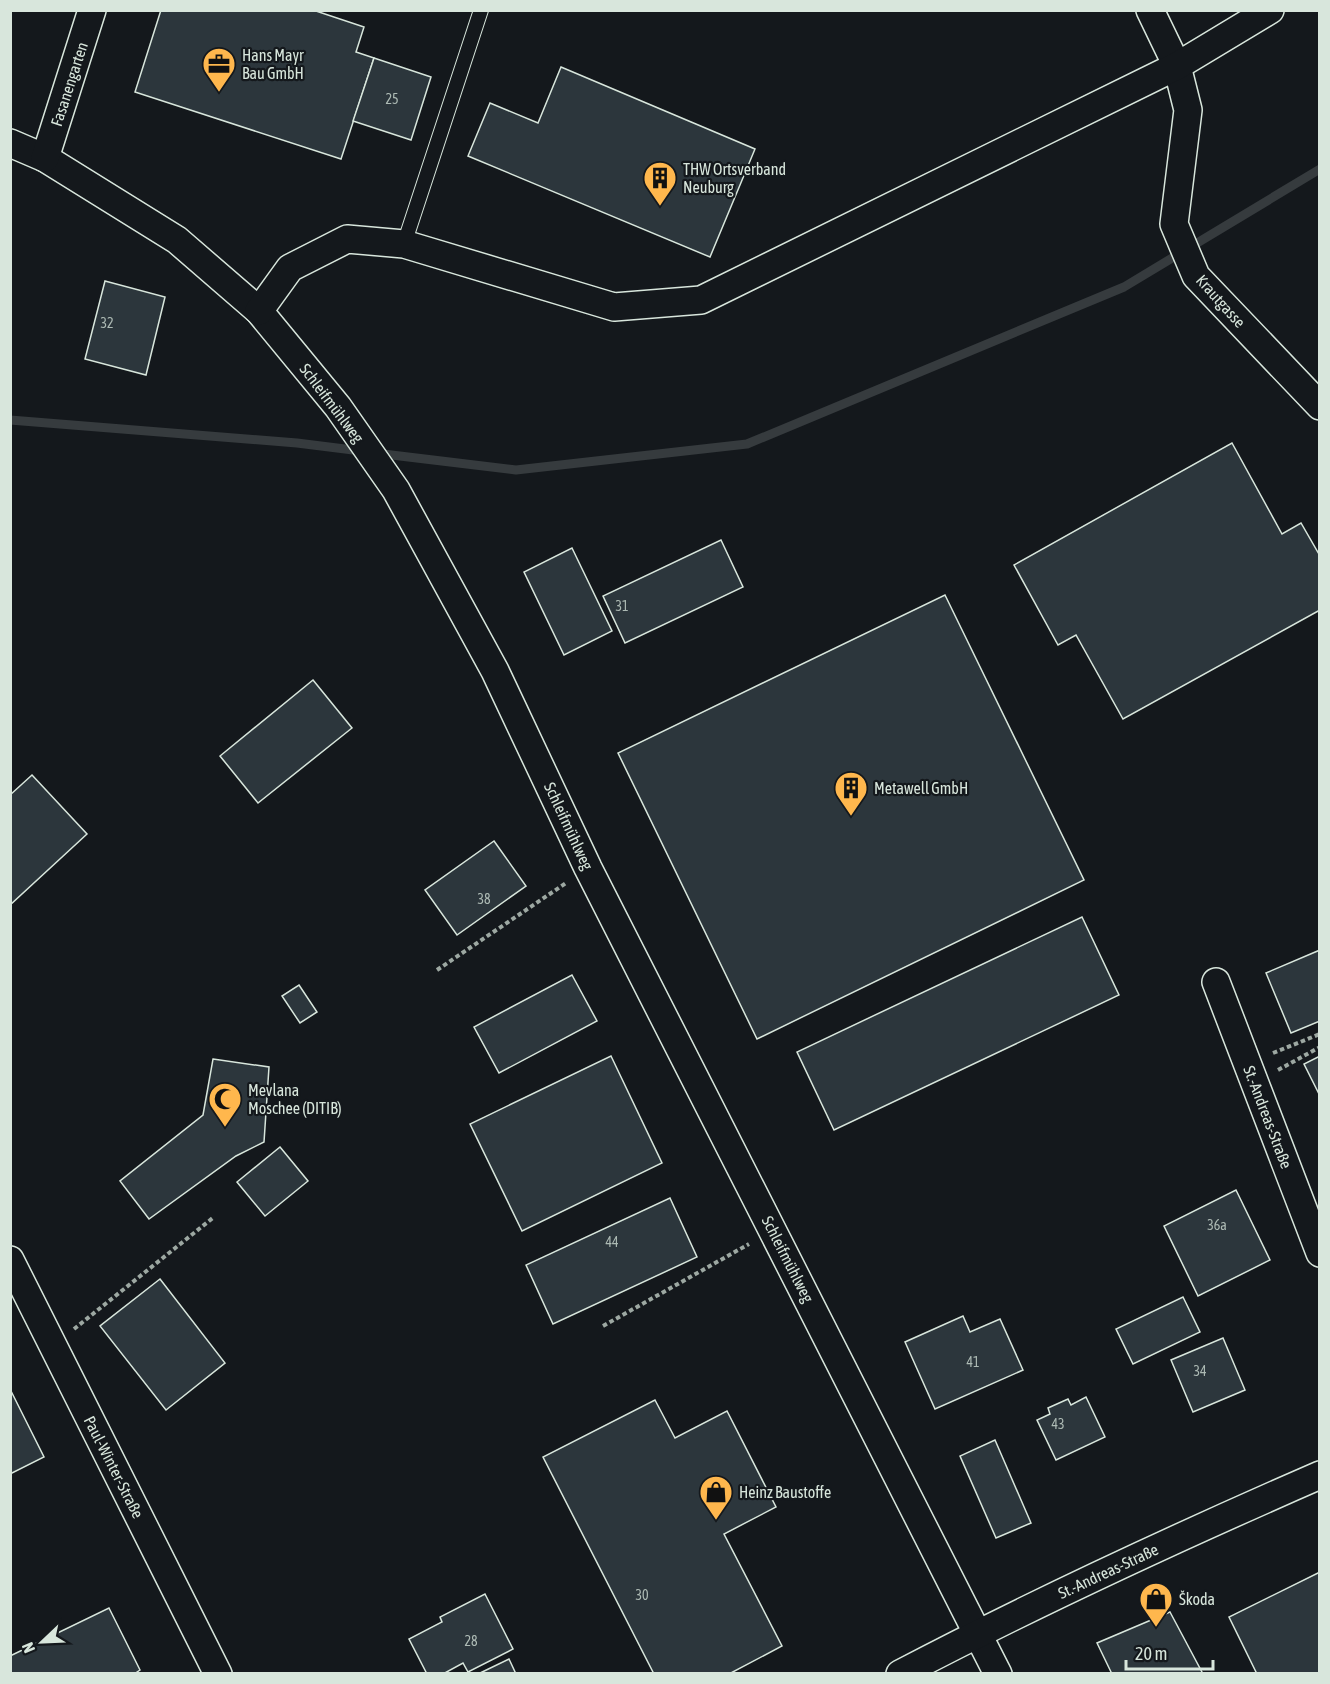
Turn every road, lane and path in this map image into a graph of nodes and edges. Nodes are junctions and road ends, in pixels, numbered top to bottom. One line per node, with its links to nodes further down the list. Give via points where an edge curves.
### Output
1 (92, 10): 7 (street, Fasanengarten)
2 (481, 10): 8 (lane)
3 (1150, 10): 5 (street)
4 (1270, 10): 5 (street)
5 (1177, 66): 8 (street, via 701,300 614,307); 10 (street, Krautgasse, via 1188,110 1174,224 1196,276)
6 (10, 143): 7 (street, Schleifmühlweg)
7 (45, 158): 9 (street, Schleifmühlweg, via 177,240)
8 (404, 244): 9 (street, via 347,238 290,268)
9 (260, 311): 11 (street, Schleifmühlweg, via 338,407 396,490 495,671)
10 (1320, 406)
11 (588, 868): 12 (path); 18 (street, Schleifmühlweg)
12 (437, 970)
13 (1216, 982): 16 (street, St.-Andreas-Straße)
14 (1320, 1034): 16 (path)
15 (1320, 1047): 16 (path)
16 (1251, 1074): 19 (street, St.-Andreas-Straße)
17 (214, 1217): 22 (path)
18 (774, 1231): 21 (path); 24 (street, Schleifmühlweg)
19 (1320, 1252)
20 (10, 1260): 22 (street, Paul-Winter-Straße)
21 (603, 1326)
22 (53, 1345): 25 (street, Paul-Winter-Straße)
23 (1320, 1475): 24 (street, St.-Andreas-Straße)
24 (978, 1632): 26 (street, St.-Andreas-Straße); 27 (street, Schleifmühlweg)
25 (218, 1674)
26 (900, 1674)
27 (998, 1674)

